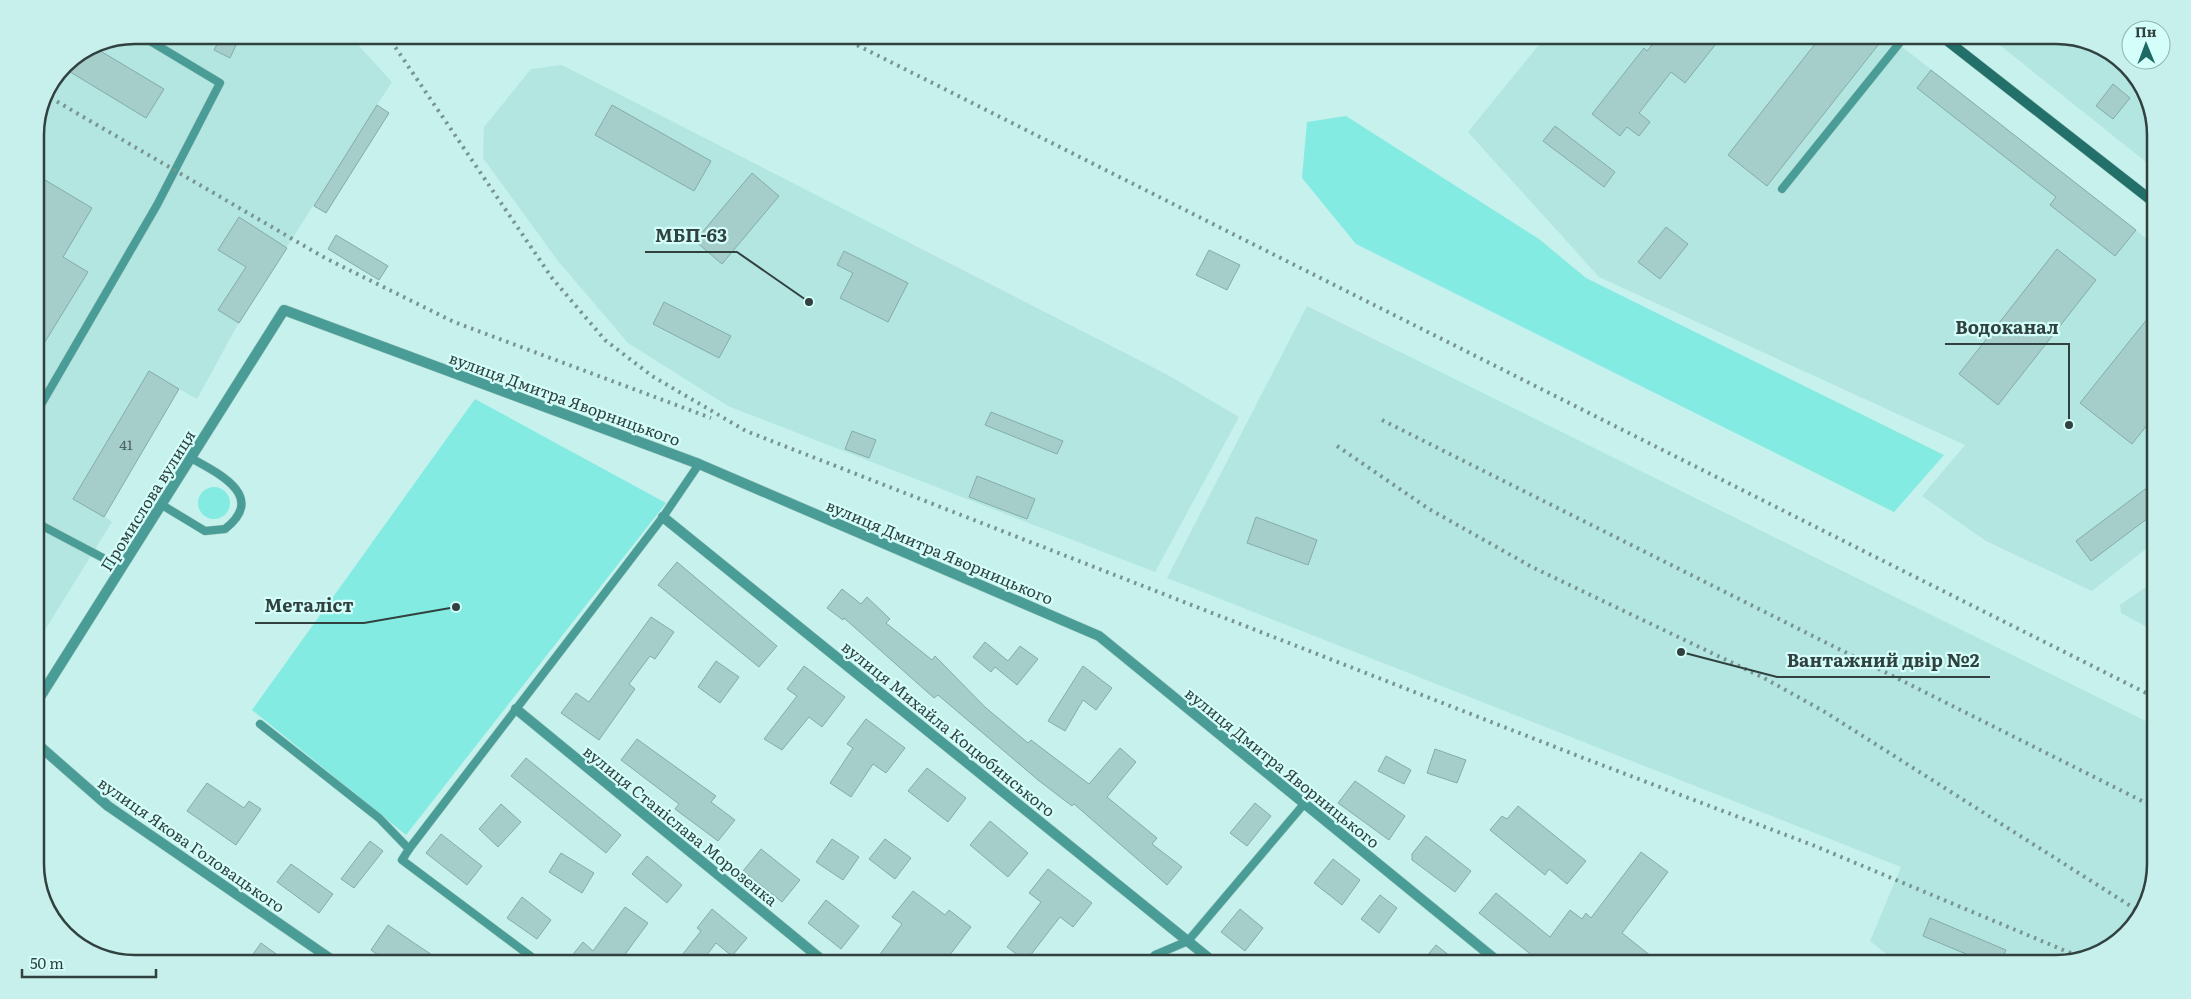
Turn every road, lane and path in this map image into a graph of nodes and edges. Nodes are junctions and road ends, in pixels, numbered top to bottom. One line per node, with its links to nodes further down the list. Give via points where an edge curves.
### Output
1 (155, 44): 7 (lane, via 220,83 157,205)
2 (1899, 44): 4 (lane)
3 (1952, 44): 5 (main road)
4 (1782, 188)
5 (2147, 197)
6 (284, 310): 8 (street, Промислова вулиця); 9 (street, вулиця Дмитра Яворницького)
7 (44, 400)
8 (192, 458): 10 (street, Промислова вулиця); 10 (lane, via 235,486 240,504 238,514 225,529 205,531)
9 (699, 464): 11 (lane); 18 (street, вулиця Дмитра Яворницького, via 1100,636)
10 (162, 505): 13 (street, Промислова вулиця)
11 (662, 517): 15 (lane); 20 (street, вулиця Михайла Коцюбинського)
12 (44, 527): 13 (lane)
13 (122, 568): 14 (street, Промислова вулиця)
14 (44, 691)
15 (516, 709): 19 (lane); 23 (street, вулиця Станіслава Морозенка)
16 (260, 724): 19 (lane, via 379,818)
17 (44, 750): 21 (street, вулиця Якова Головацького, via 108,806)
18 (1304, 804): 20 (lane); 26 (street, вулиця Дмитра Яворницького)
19 (409, 849): 22 (lane, via 402,860)
20 (1188, 941): 24 (lane); 25 (street, вулиця Михайла Коцюбинського)
21 (325, 955)
22 (529, 955)
23 (816, 955)
24 (1155, 955)
25 (1205, 955)
26 (1491, 955)

